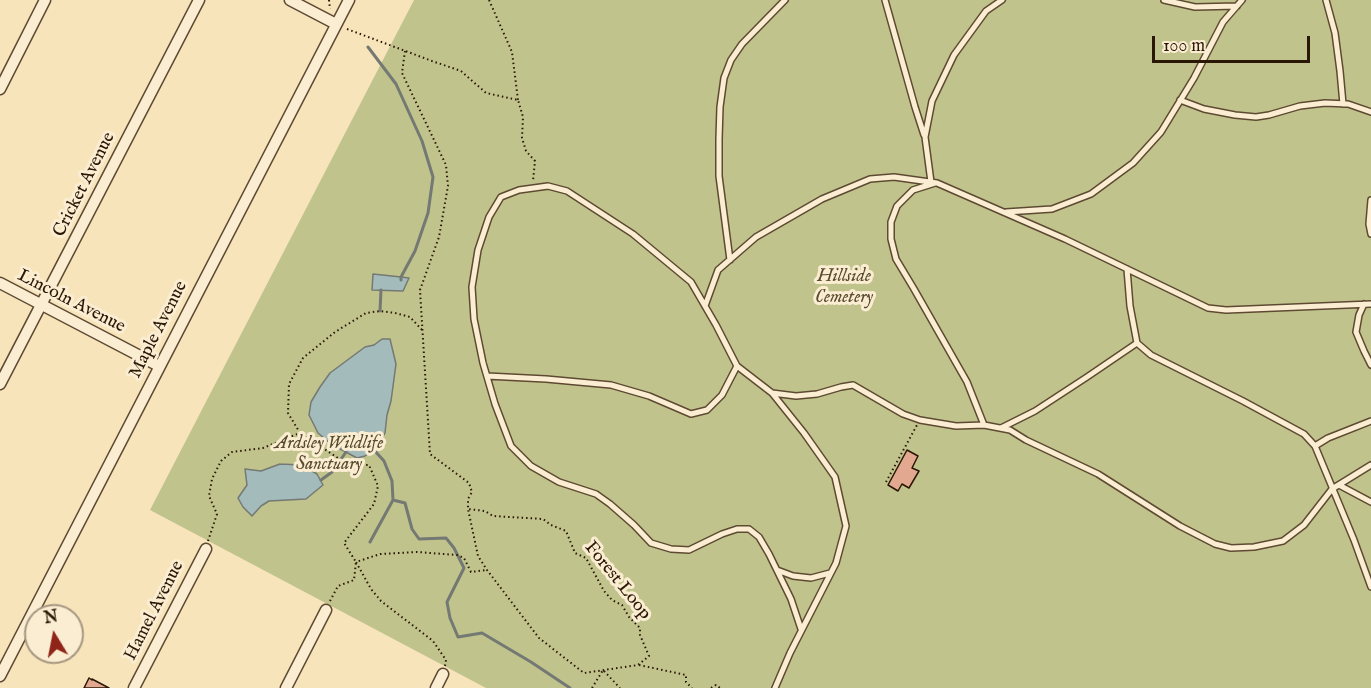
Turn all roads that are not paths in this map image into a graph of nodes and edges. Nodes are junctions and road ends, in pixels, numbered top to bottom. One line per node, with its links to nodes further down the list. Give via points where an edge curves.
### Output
1 (45, 0): 13 (street)
2 (199, 0): 25 (street, Cricket Avenue)
3 (290, 0): 12 (street)
4 (349, 0): 12 (street, Maple Avenue)
5 (785, 0): 22 (lane, via 742,44 724,78 719,176)
6 (885, 0): 17 (lane)
7 (1002, 0): 17 (lane, via 986,11 954,55 932,100)
8 (1164, 0): 11 (lane, via 1195,7)
9 (1242, 0): 11 (lane)
10 (1326, 0): 15 (lane, via 1335,33)
11 (1237, 6): 14 (lane, via 1223,22)
12 (336, 24): 31 (street, Maple Avenue)
13 (0, 89)
14 (1180, 100): 15 (lane, via 1204,109 1256,117 1300,106); 20 (lane, via 1161,132 1133,163 1091,194 1052,209)
15 (1343, 104): 16 (lane)
16 (1371, 112)
17 (925, 136): 18 (lane)
18 (934, 182): 20 (lane); 22 (lane, via 894,177 870,179 822,199 756,237); 37 (lane, via 913,190 897,206 891,222 891,239 896,260 967,382)
19 (1371, 200): 21 (lane)
20 (1004, 212): 23 (lane)
21 (1371, 234)
22 (730, 260): 28 (lane, via 718,270)
23 (1127, 269): 26 (lane, via 1208,308); 29 (lane)
24 (0, 284): 25 (street, Lincoln Avenue)
25 (42, 304): 31 (street, Lincoln Avenue); 34 (street, Cricket Avenue)
26 (1364, 304): 27 (lane); 30 (lane, via 1356,332)
27 (1371, 304)
28 (705, 306): 32 (lane); 33 (lane, via 691,282 633,234 567,191 548,186 519,189 501,197 489,217 478,250 472,288 474,319)
29 (1137, 343): 38 (lane, via 1035,411); 39 (lane, via 1304,434)
30 (1371, 365)
31 (159, 366): 51 (street, Maple Avenue)
32 (737, 366): 33 (lane, via 722,395 707,410 691,414 611,385); 35 (lane)
33 (487, 376): 45 (lane, via 511,446 531,466 559,482 596,494 651,543 671,549 689,550 722,534 749,529 759,537)
34 (0, 384)
35 (772, 393): 37 (lane, via 817,394 853,385 920,420 957,426); 46 (lane, via 835,477 846,526)
36 (1371, 421): 39 (lane)
37 (984, 425): 38 (lane)
38 (1001, 428): 42 (lane, via 1098,474 1180,526 1231,548 1254,548 1282,541 1304,525)
39 (1315, 446): 42 (lane)
40 (1371, 465): 41 (lane)
41 (1339, 485): 42 (lane); 43 (lane)
42 (1332, 489): 47 (lane)
43 (1371, 502)
44 (206, 549): 52 (street, Hamel Avenue)
45 (777, 570): 46 (lane, via 811,578); 49 (lane)
46 (830, 573): 49 (lane)
47 (1371, 587)
48 (326, 610): 53 (street)
49 (801, 629): 55 (lane)
50 (443, 675): 54 (street)
51 (0, 676)
52 (134, 688)
53 (286, 688)
54 (436, 688)
55 (775, 688)

